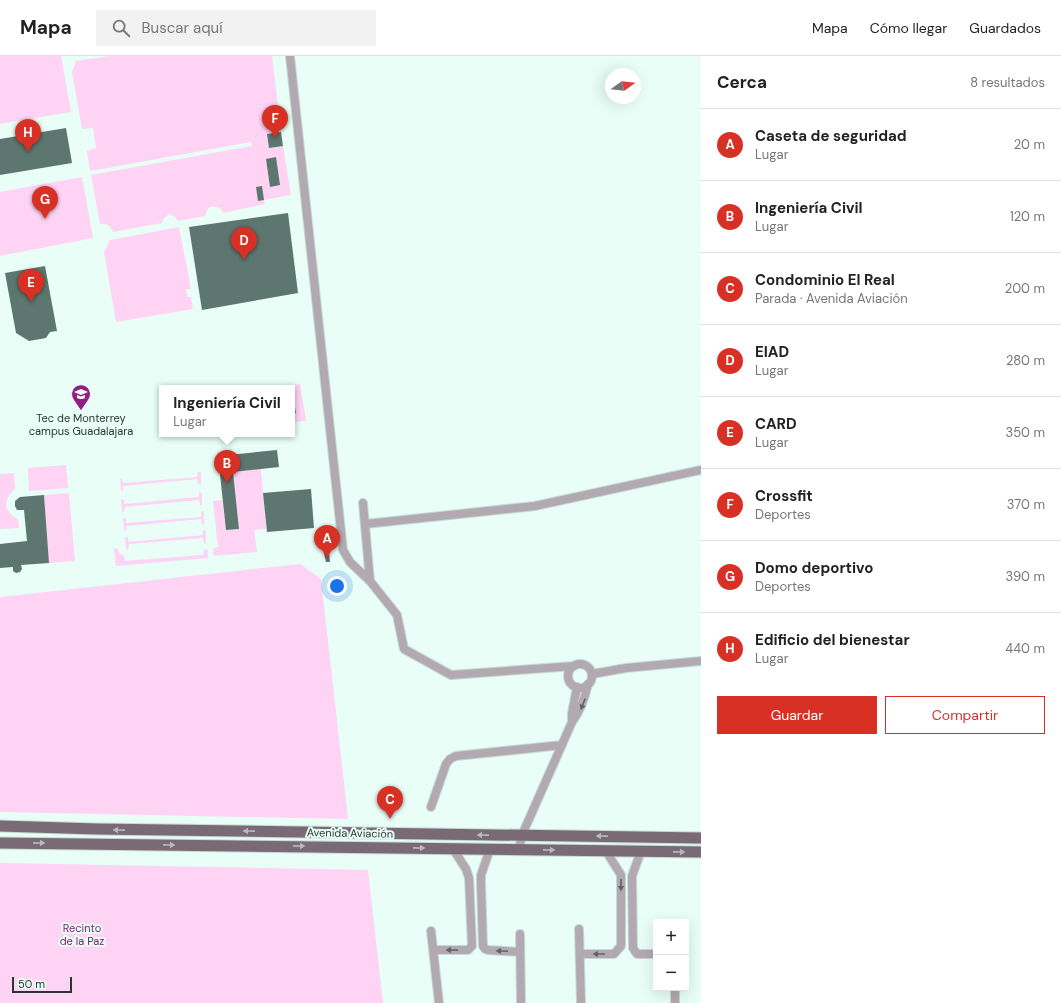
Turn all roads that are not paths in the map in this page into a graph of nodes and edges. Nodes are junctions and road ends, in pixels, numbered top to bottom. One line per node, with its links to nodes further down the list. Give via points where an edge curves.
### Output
1 (290, 56): 5 (street, via 343,550 350,562)
2 (701, 470): 4 (street, via 535,506)
3 (363, 503): 4 (street)
4 (365, 524): 5 (street)
5 (370, 580): 8 (street, via 397,616 404,649 451,675)
6 (701, 661): 9 (street)
7 (574, 666): 8 (street); 9 (street, via 584,665); 10 (street, via 569,672)
8 (556, 668): 10 (street)
9 (592, 674): 11 (street)
10 (569, 678): 12 (street)
11 (588, 684): 12 (street); 13 (street, one-way to 13, via 579,714)
12 (577, 687): 13 (street)
13 (572, 722): 14 (street)
14 (562, 745): 15 (street, via 456,756 446,764); 18 (street)
15 (431, 807)
16 (0, 826): 17 (main road, Avenida Aviación)
17 (97, 829): 18 (main road, Avenida Aviación, one-way to 17); 21 (main road)
18 (522, 835): 19 (main road, Avenida Aviación, one-way to 18); 24 (street)
19 (701, 838)
20 (0, 843): 21 (main road, Avenida Aviación, one-way to 21)
21 (97, 844): 22 (main road, Avenida Aviación, one-way to 22)
22 (453, 849): 23 (main road, Avenida Aviación); 28 (street, via 468,874)
23 (490, 849): 24 (main road, Avenida Aviación); 29 (street, via 481,875)
24 (518, 849): 25 (main road, Avenida Aviación, one-way to 25)
25 (606, 851): 26 (main road, Avenida Aviación); 35 (street, one-way to 35, via 621,875 621,946 614,954)
26 (641, 851): 27 (main road, Avenida Aviación, one-way to 27); 36 (street, via 632,876 632,948 637,954)
27 (701, 852)
28 (470, 895): 29 (street); 33 (street, one-way to 33, via 471,949)
29 (481, 895): 34 (street, one-way to 29, via 485,949)
30 (579, 929): 35 (street)
31 (431, 931): 33 (street)
32 (520, 934): 34 (street)
33 (433, 950): 38 (street)
34 (520, 952): 39 (street)
35 (580, 954): 40 (street)
36 (653, 954)
37 (675, 991): 41 (street)
38 (439, 1003)
39 (521, 1003)
40 (581, 1003)
41 (675, 1003)

